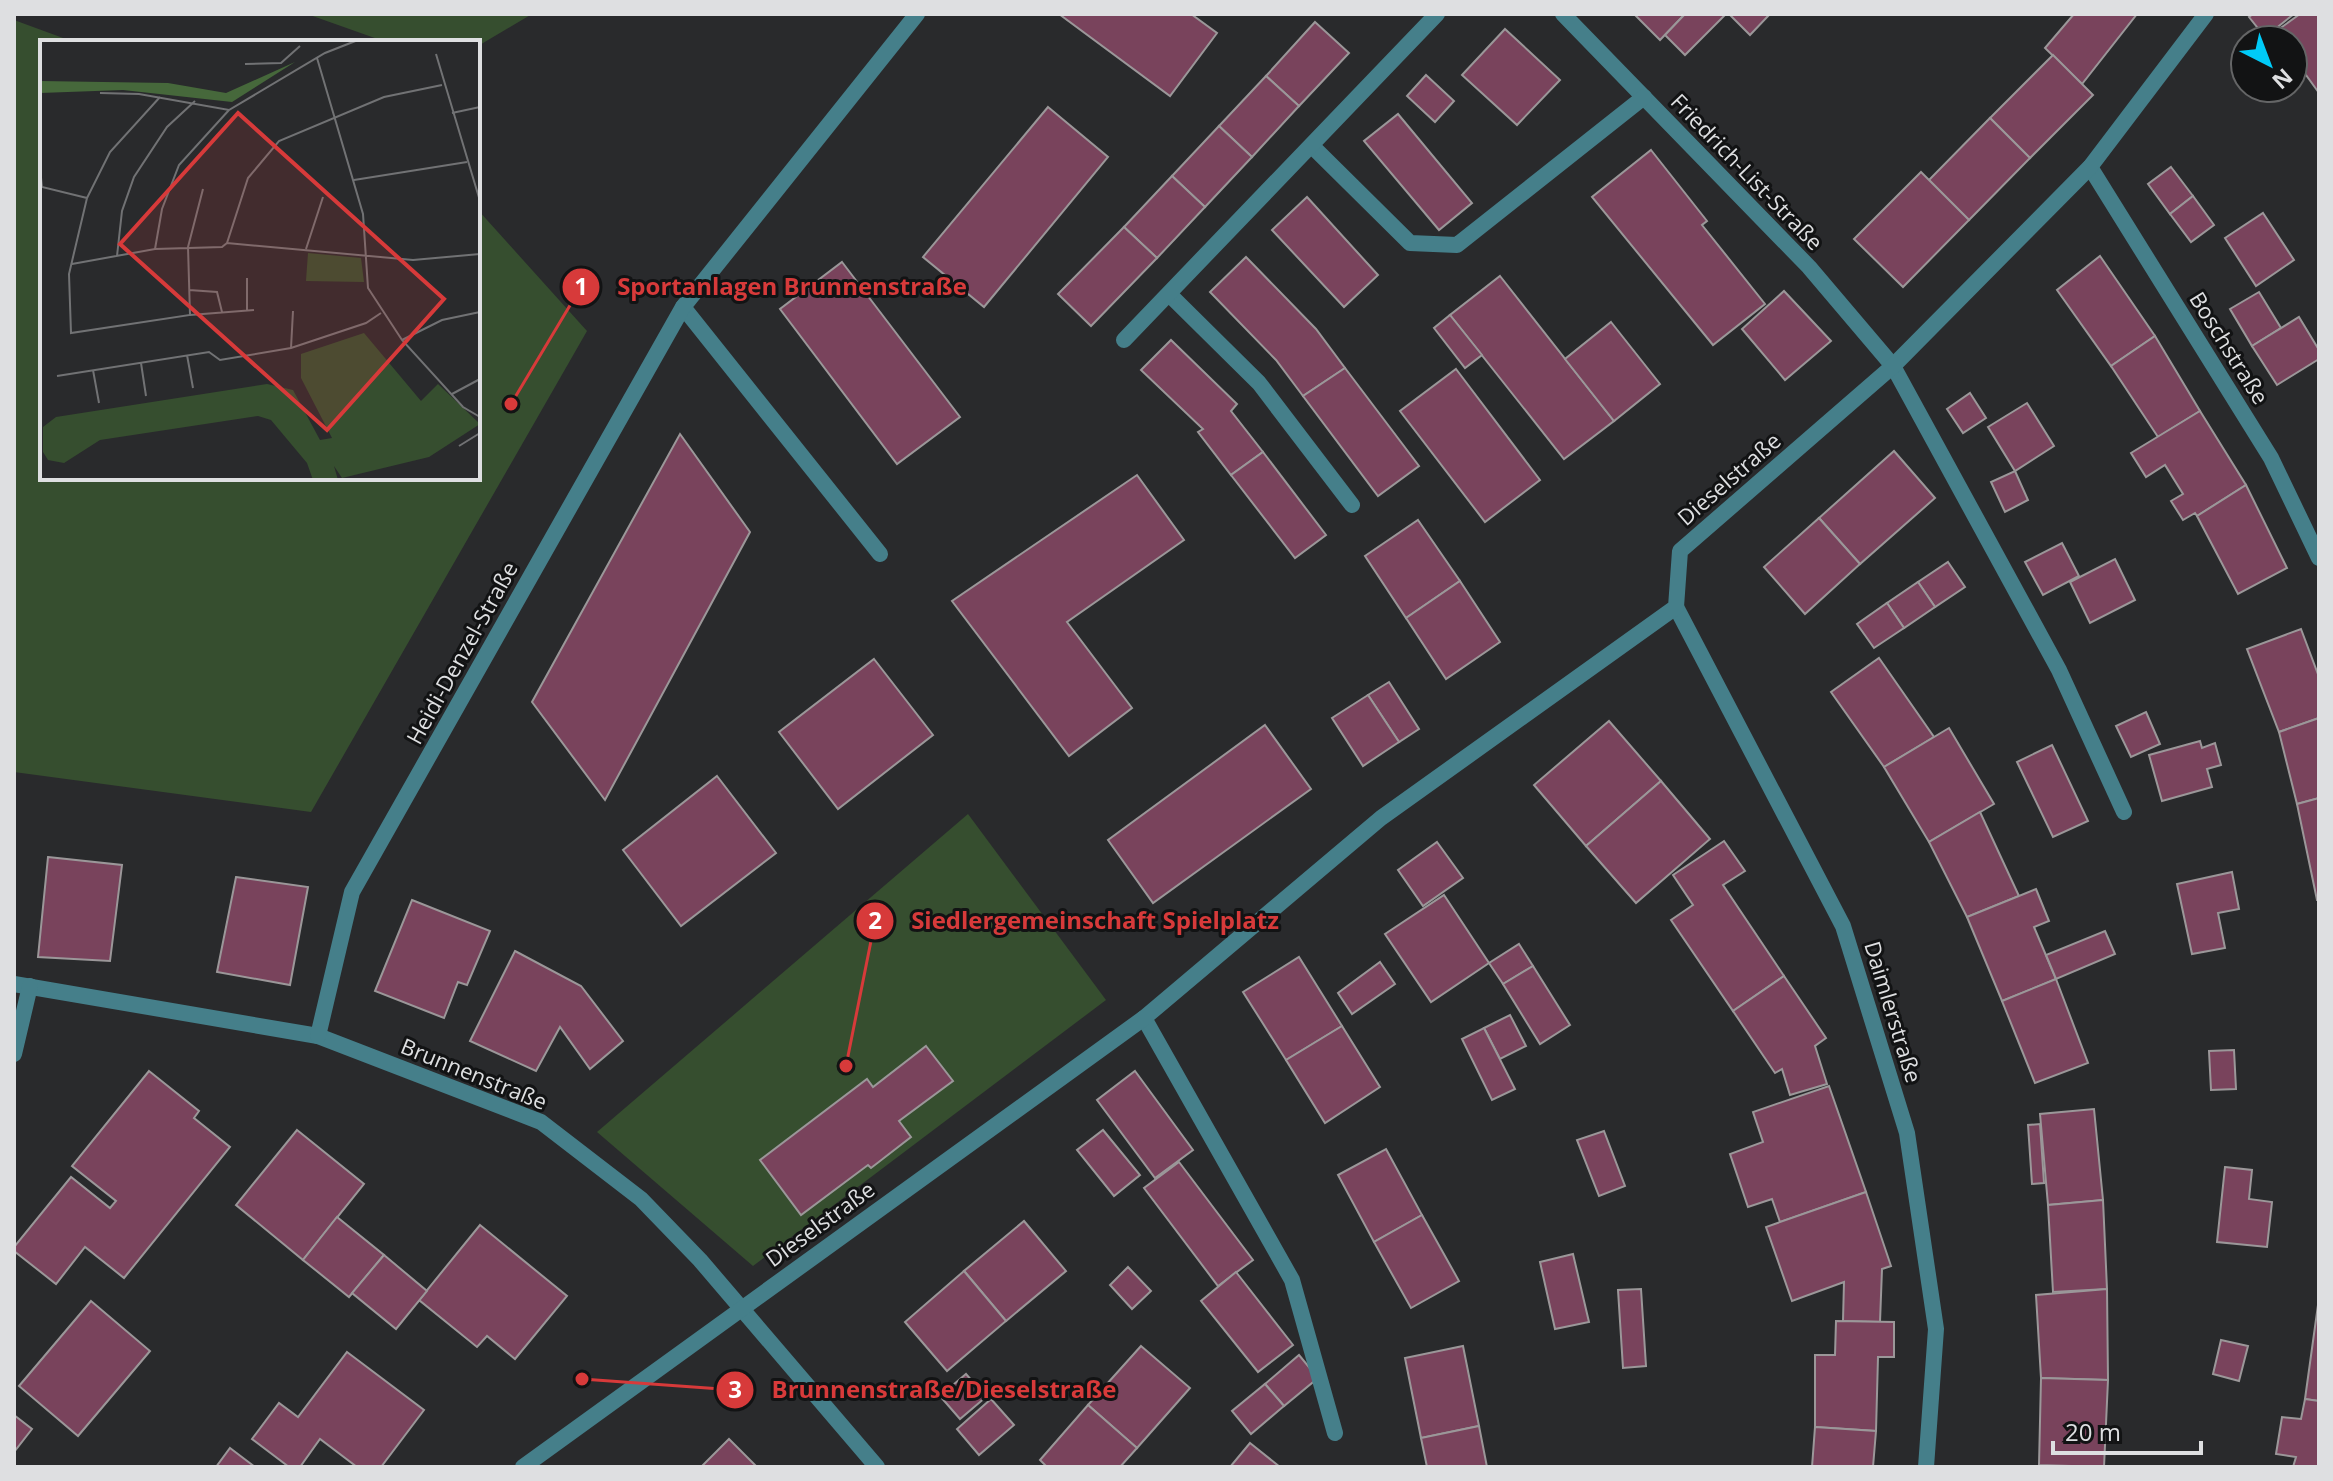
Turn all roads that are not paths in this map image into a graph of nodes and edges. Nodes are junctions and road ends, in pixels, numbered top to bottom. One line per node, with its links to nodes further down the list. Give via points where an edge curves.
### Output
1 (917, 14): 9 (street, Heidi-Denzel-Straße)
2 (1437, 14): 6 (street)
3 (1563, 14): 5 (street, Friedrich-List-Straße)
4 (2206, 14): 7 (street, Dieselstraße)
5 (1644, 97): 6 (street, via 1457,245 1410,243); 11 (street, Friedrich-List-Straße, via 1809,267)
6 (1312, 146): 8 (street)
7 (2090, 167): 11 (street, Dieselstraße); 14 (street, Boschstraße, via 2271,458)
8 (1169, 294): 10 (street); 12 (street, via 1259,383)
9 (683, 307): 13 (street); 19 (street, Heidi-Denzel-Straße, via 352,892)
10 (1124, 340)
11 (1893, 366): 15 (street, Dieselstraße, via 1680,551); 16 (street, Friedrich-List-Straße, via 2059,670)
12 (1352, 505)
13 (880, 554)
14 (2319, 558)
15 (1676, 607): 18 (street, Dieselstraße, via 1381,818); 25 (street, Daimlerstraße, via 1843,926 1907,1133 1936,1329)
16 (2124, 812)
17 (22, 985): 19 (street, Brunnenstraße); 20 (street)
18 (1144, 1018): 21 (street, Dieselstraße); 22 (street, via 1292,1280)
19 (318, 1036): 21 (street, Brunnenstraße, via 541,1122 641,1199)
20 (14, 1054)
21 (740, 1308): 23 (street, Dieselstraße); 24 (street, Brunnenstraße)
22 (1335, 1433)
23 (523, 1467)
24 (877, 1467)
25 (1926, 1467)

